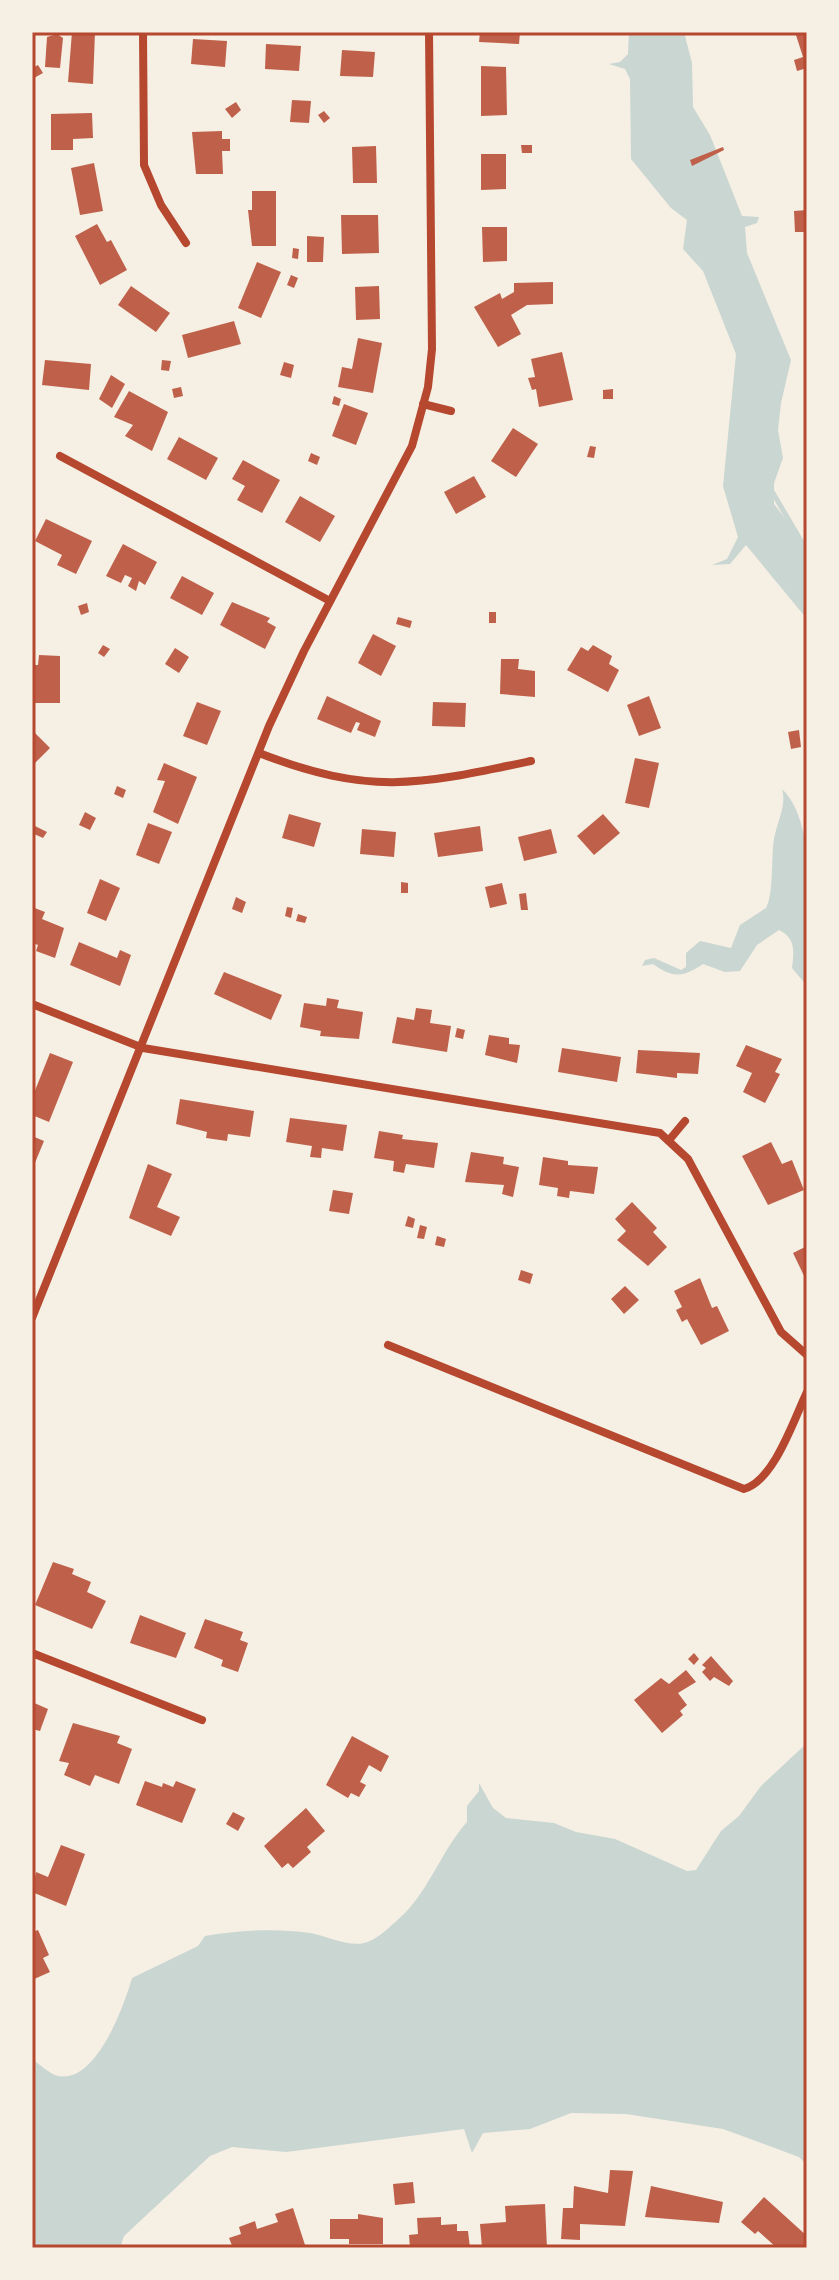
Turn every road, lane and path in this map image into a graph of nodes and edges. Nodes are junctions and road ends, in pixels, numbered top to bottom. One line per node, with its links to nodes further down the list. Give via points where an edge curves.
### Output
1 (143, 32): 3 (street, via 144,165)
2 (429, 32): 4 (street, via 432,349)
3 (186, 243)
4 (423, 404): 5 (street); 7 (street, via 412,446)
5 (451, 411)
6 (60, 456): 7 (street)
7 (330, 601): 8 (street)
8 (259, 753): 9 (street, via 301,769 374,783 433,782); 11 (street)
9 (531, 761)
10 (32, 1004): 11 (street)
11 (143, 1048): 13 (street, via 640,1128); 14 (street)
12 (685, 1121): 13 (street)
13 (670, 1139): 16 (street, via 688,1159 781,1332)
14 (32, 1318)
15 (388, 1345): 17 (street, via 744,1489 756,1486 769,1470)
16 (807, 1355)
17 (807, 1392)
18 (32, 1653): 19 (street)
19 (202, 1720)

